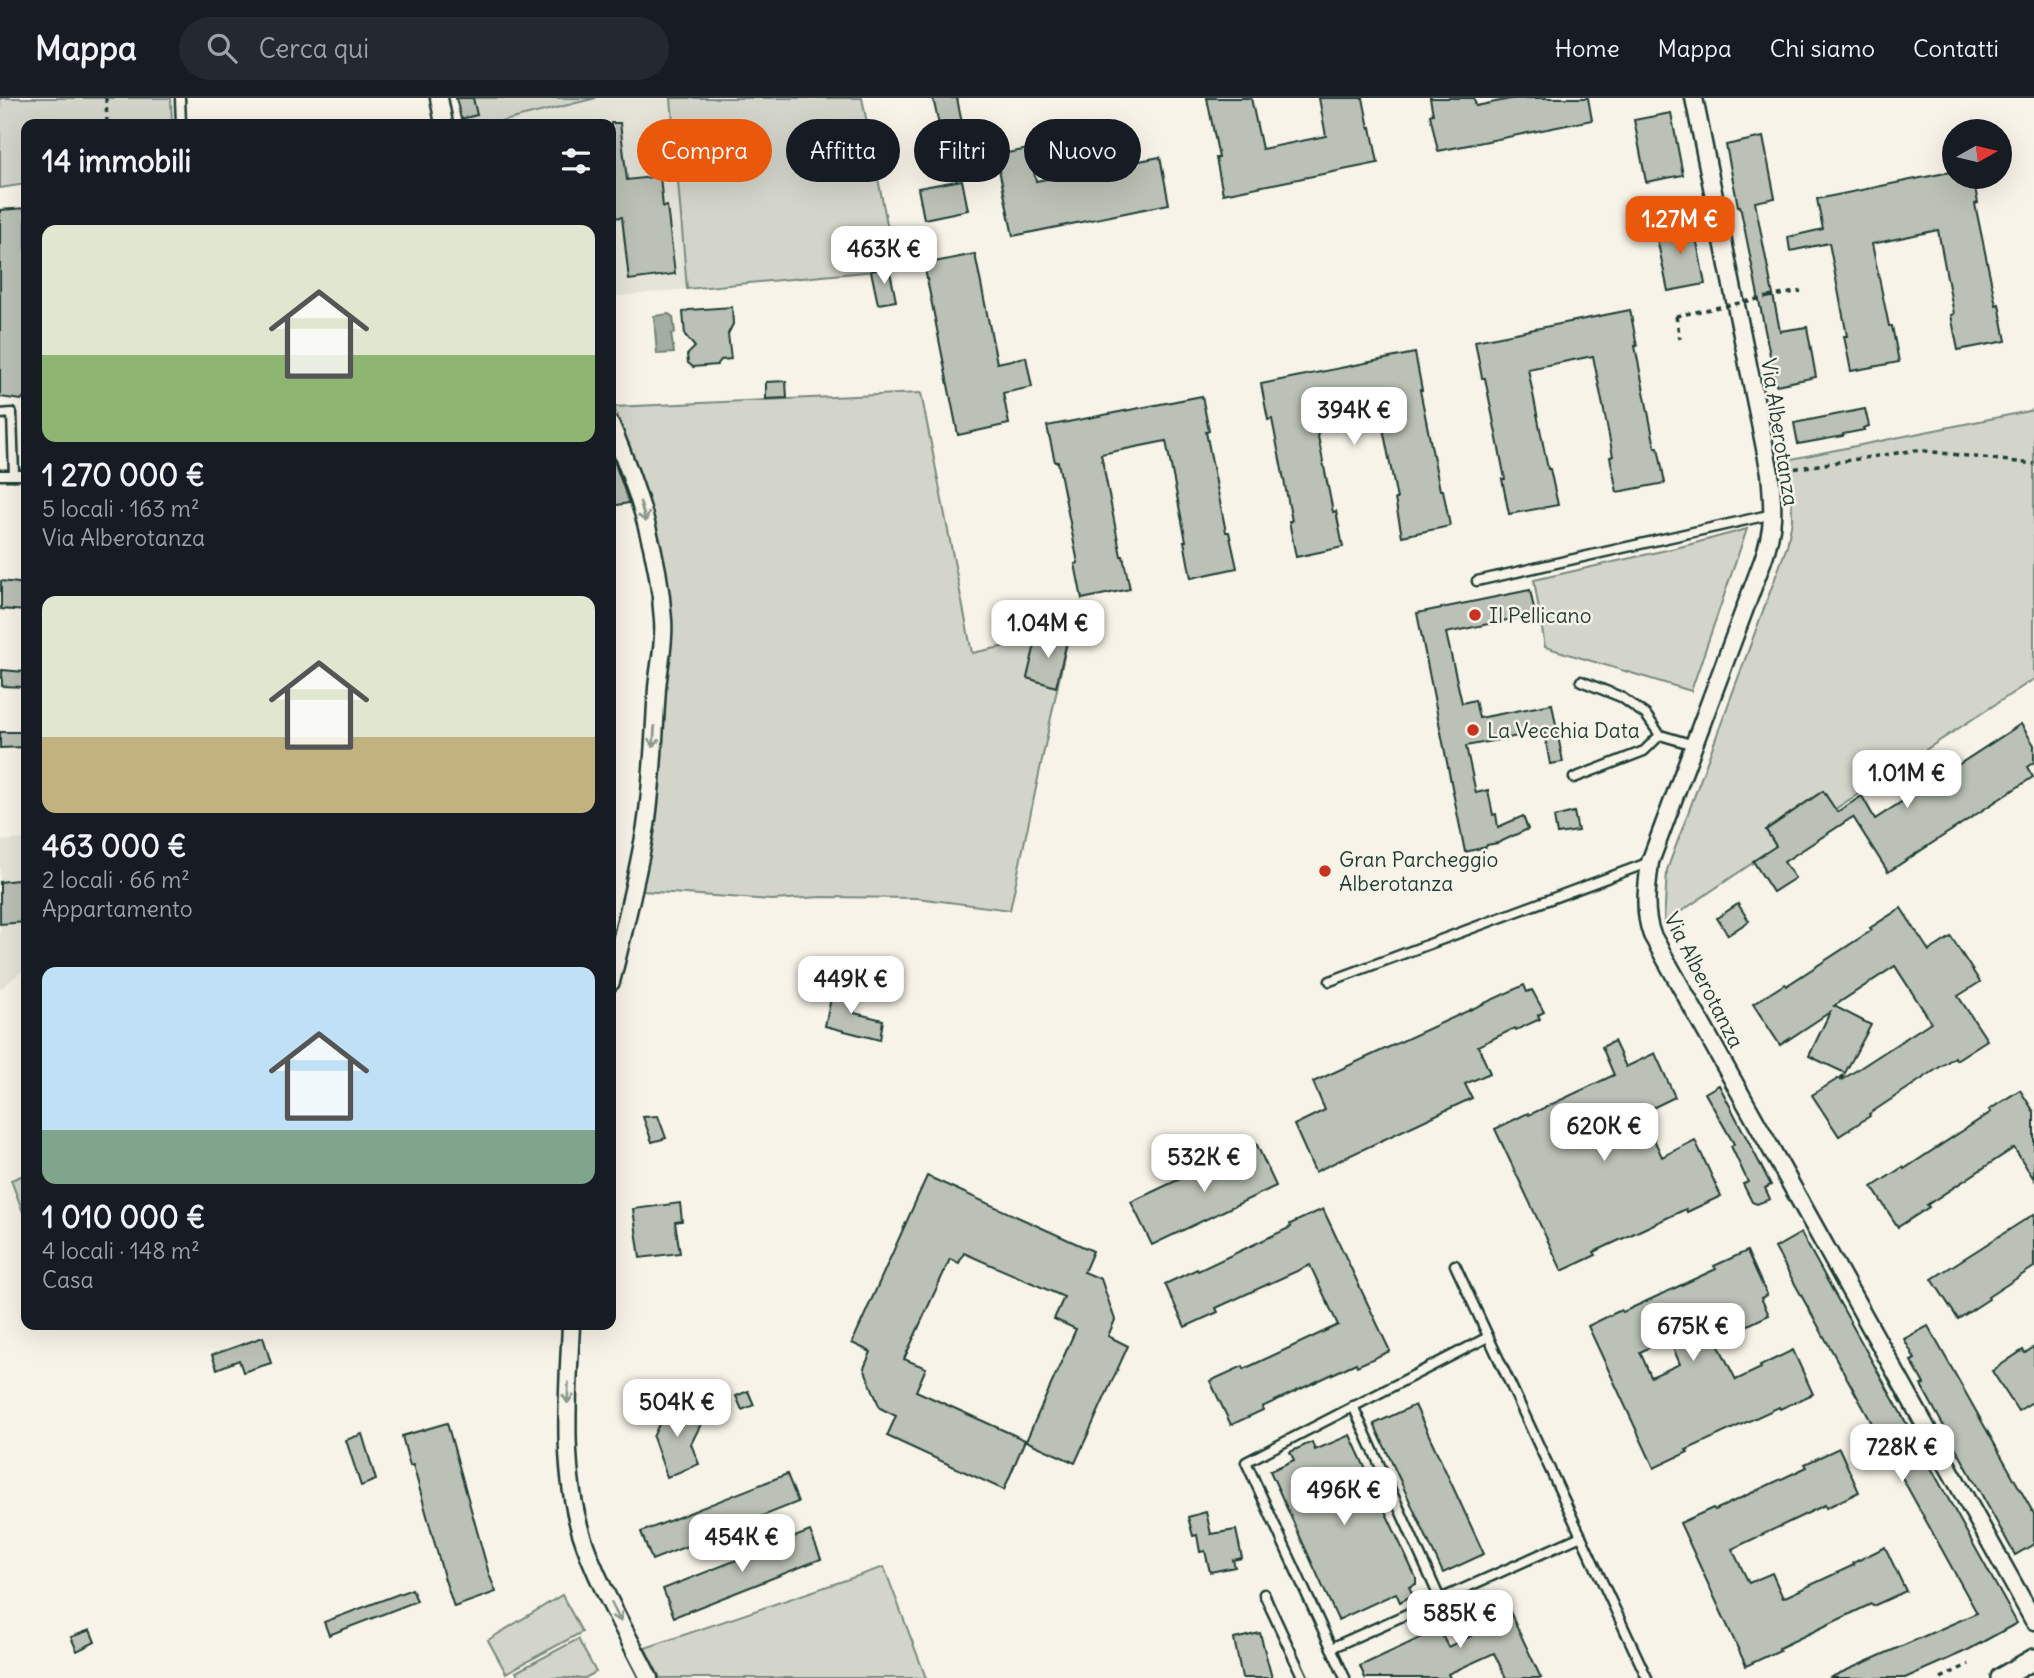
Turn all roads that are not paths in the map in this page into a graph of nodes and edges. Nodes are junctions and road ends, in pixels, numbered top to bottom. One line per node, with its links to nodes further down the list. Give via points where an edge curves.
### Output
1 (180, 98): 4 (lane)
2 (439, 98): 5 (street)
3 (1694, 98): 11 (street, Via Alberotanza, via 1770,473)
4 (181, 119)
5 (443, 119)
6 (0, 414): 9 (lane, via 12,413)
7 (616, 438): 18 (street, one-way to 18, via 657,567 664,622 646,824)
8 (0, 475): 9 (lane)
9 (13, 475): 10 (lane)
10 (21, 475)
11 (1773, 514): 12 (lane); 15 (street, Via Alberotanza, via 1766,550)
12 (1477, 581)
13 (1581, 681): 14 (lane, via 1621,697 1646,715)
14 (1660, 735): 15 (lane); 16 (lane, via 1644,751)
15 (1694, 744): 17 (street, Via Alberotanza)
16 (1574, 778)
17 (1650, 862): 19 (lane); 27 (street, Via Alberotanza, via 1647,922 1652,935)
18 (616, 962)
19 (1330, 981)
20 (1455, 1265): 22 (lane)
21 (571, 1330): 30 (street, one-way to 30, via 568,1456 580,1531)
22 (1488, 1337): 23 (lane); 24 (lane)
23 (1353, 1406): 26 (lane); 28 (lane, via 1246,1462)
24 (1581, 1536): 26 (lane); 33 (lane)
25 (1264, 1594): 31 (lane)
26 (1440, 1599): 28 (lane)
27 (2034, 1621)
28 (1331, 1648): 32 (lane)
29 (2034, 1659): 34 (street)
30 (649, 1678)
31 (1303, 1678)
32 (1345, 1678)
33 (1647, 1678)
34 (2001, 1678)

